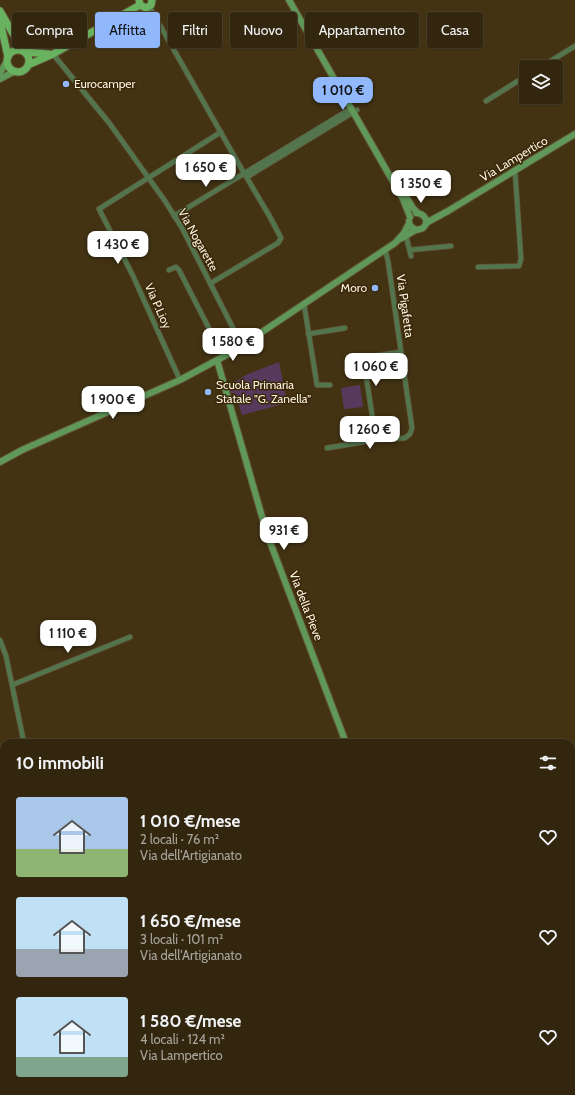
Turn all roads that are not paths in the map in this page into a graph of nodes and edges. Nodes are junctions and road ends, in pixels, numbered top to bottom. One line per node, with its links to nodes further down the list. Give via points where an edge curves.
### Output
1 (289, 0): 18 (street)
2 (293, 0): 18 (street)
3 (140, 2): 4 (main road, via 144,7); 9 (main road)
4 (151, 3): 19 (street)
5 (0, 11): 8 (main road)
6 (0, 21): 10 (main road)
7 (575, 46): 11 (street)
8 (24, 51): 9 (main road, via 41,55); 10 (main road, via 12,51); 12 (main road, via 29,58)
9 (53, 54): 12 (main road); 23 (street, Via Nogarette, via 110,124)
10 (7, 59): 13 (main road, via 10,68); 14 (street)
11 (552, 60)
12 (28, 65): 13 (main road, via 24,70)
13 (15, 71): 15 (street)
14 (0, 73)
15 (0, 79)
16 (519, 80): 17 (street)
17 (486, 101)
18 (355, 109): 22 (street); 24 (street, via 406,197 413,208); 27 (street, via 403,199)
19 (221, 132): 22 (street); 23 (street)
20 (575, 134): 21 (street, Via Lampertico)
21 (515, 171): 25 (street, Via Lampertico); 34 (street, via 520,264)
22 (246, 175): 26 (street); 36 (street, via 281,238 278,243)
23 (148, 177): 26 (street, Via Nogarette); 44 (street, Via P.Lioy, via 99,208)
24 (421, 214): 25 (street, Via Lampertico, via 429,217); 27 (street, Via Lampertico, via 414,214); 28 (street)
25 (443, 214): 28 (street, Via Lampertico)
26 (174, 216): 36 (street, Via Nogarette)
27 (410, 220): 29 (street, via 412,228); 31 (street, Via Lampertico)
28 (426, 223): 29 (street, Via Lampertico, via 421,229)
29 (416, 230): 30 (street, Via Lampertico)
30 (406, 236): 31 (street, Via Lampertico); 32 (street, via 410,253)
31 (399, 239): 33 (street, Via Lampertico)
32 (451, 246)
33 (385, 249): 37 (street, Via Lampertico); 41 (street, Via Pigafetta)
34 (478, 266)
35 (169, 270): 42 (street, via 176,267 179,270)
36 (211, 283): 40 (street, Via Nogarette)
37 (304, 304): 39 (street); 40 (street, Via Lampertico)
38 (345, 328): 39 (street)
39 (308, 334): 45 (street, via 317,385)
40 (240, 347): 42 (street, Via Lampertico)
41 (401, 352): 46 (street, Via Pigafetta, via 412,428 408,437); 46 (street, via 364,360)
42 (225, 356): 43 (street, Via Lampertico)
43 (216, 360): 44 (street, Via Lampertico); 53 (street, Via della Pieve, via 267,534)
44 (180, 380): 48 (street, Via Lampertico)
45 (330, 385)
46 (376, 440): 47 (street)
47 (327, 448)
48 (0, 462)
49 (130, 637): 51 (street)
50 (0, 640): 51 (street)
51 (12, 686): 52 (street)
52 (23, 739)
53 (344, 739)
54 (526, 1095): 55 (street)
55 (532, 1095)

